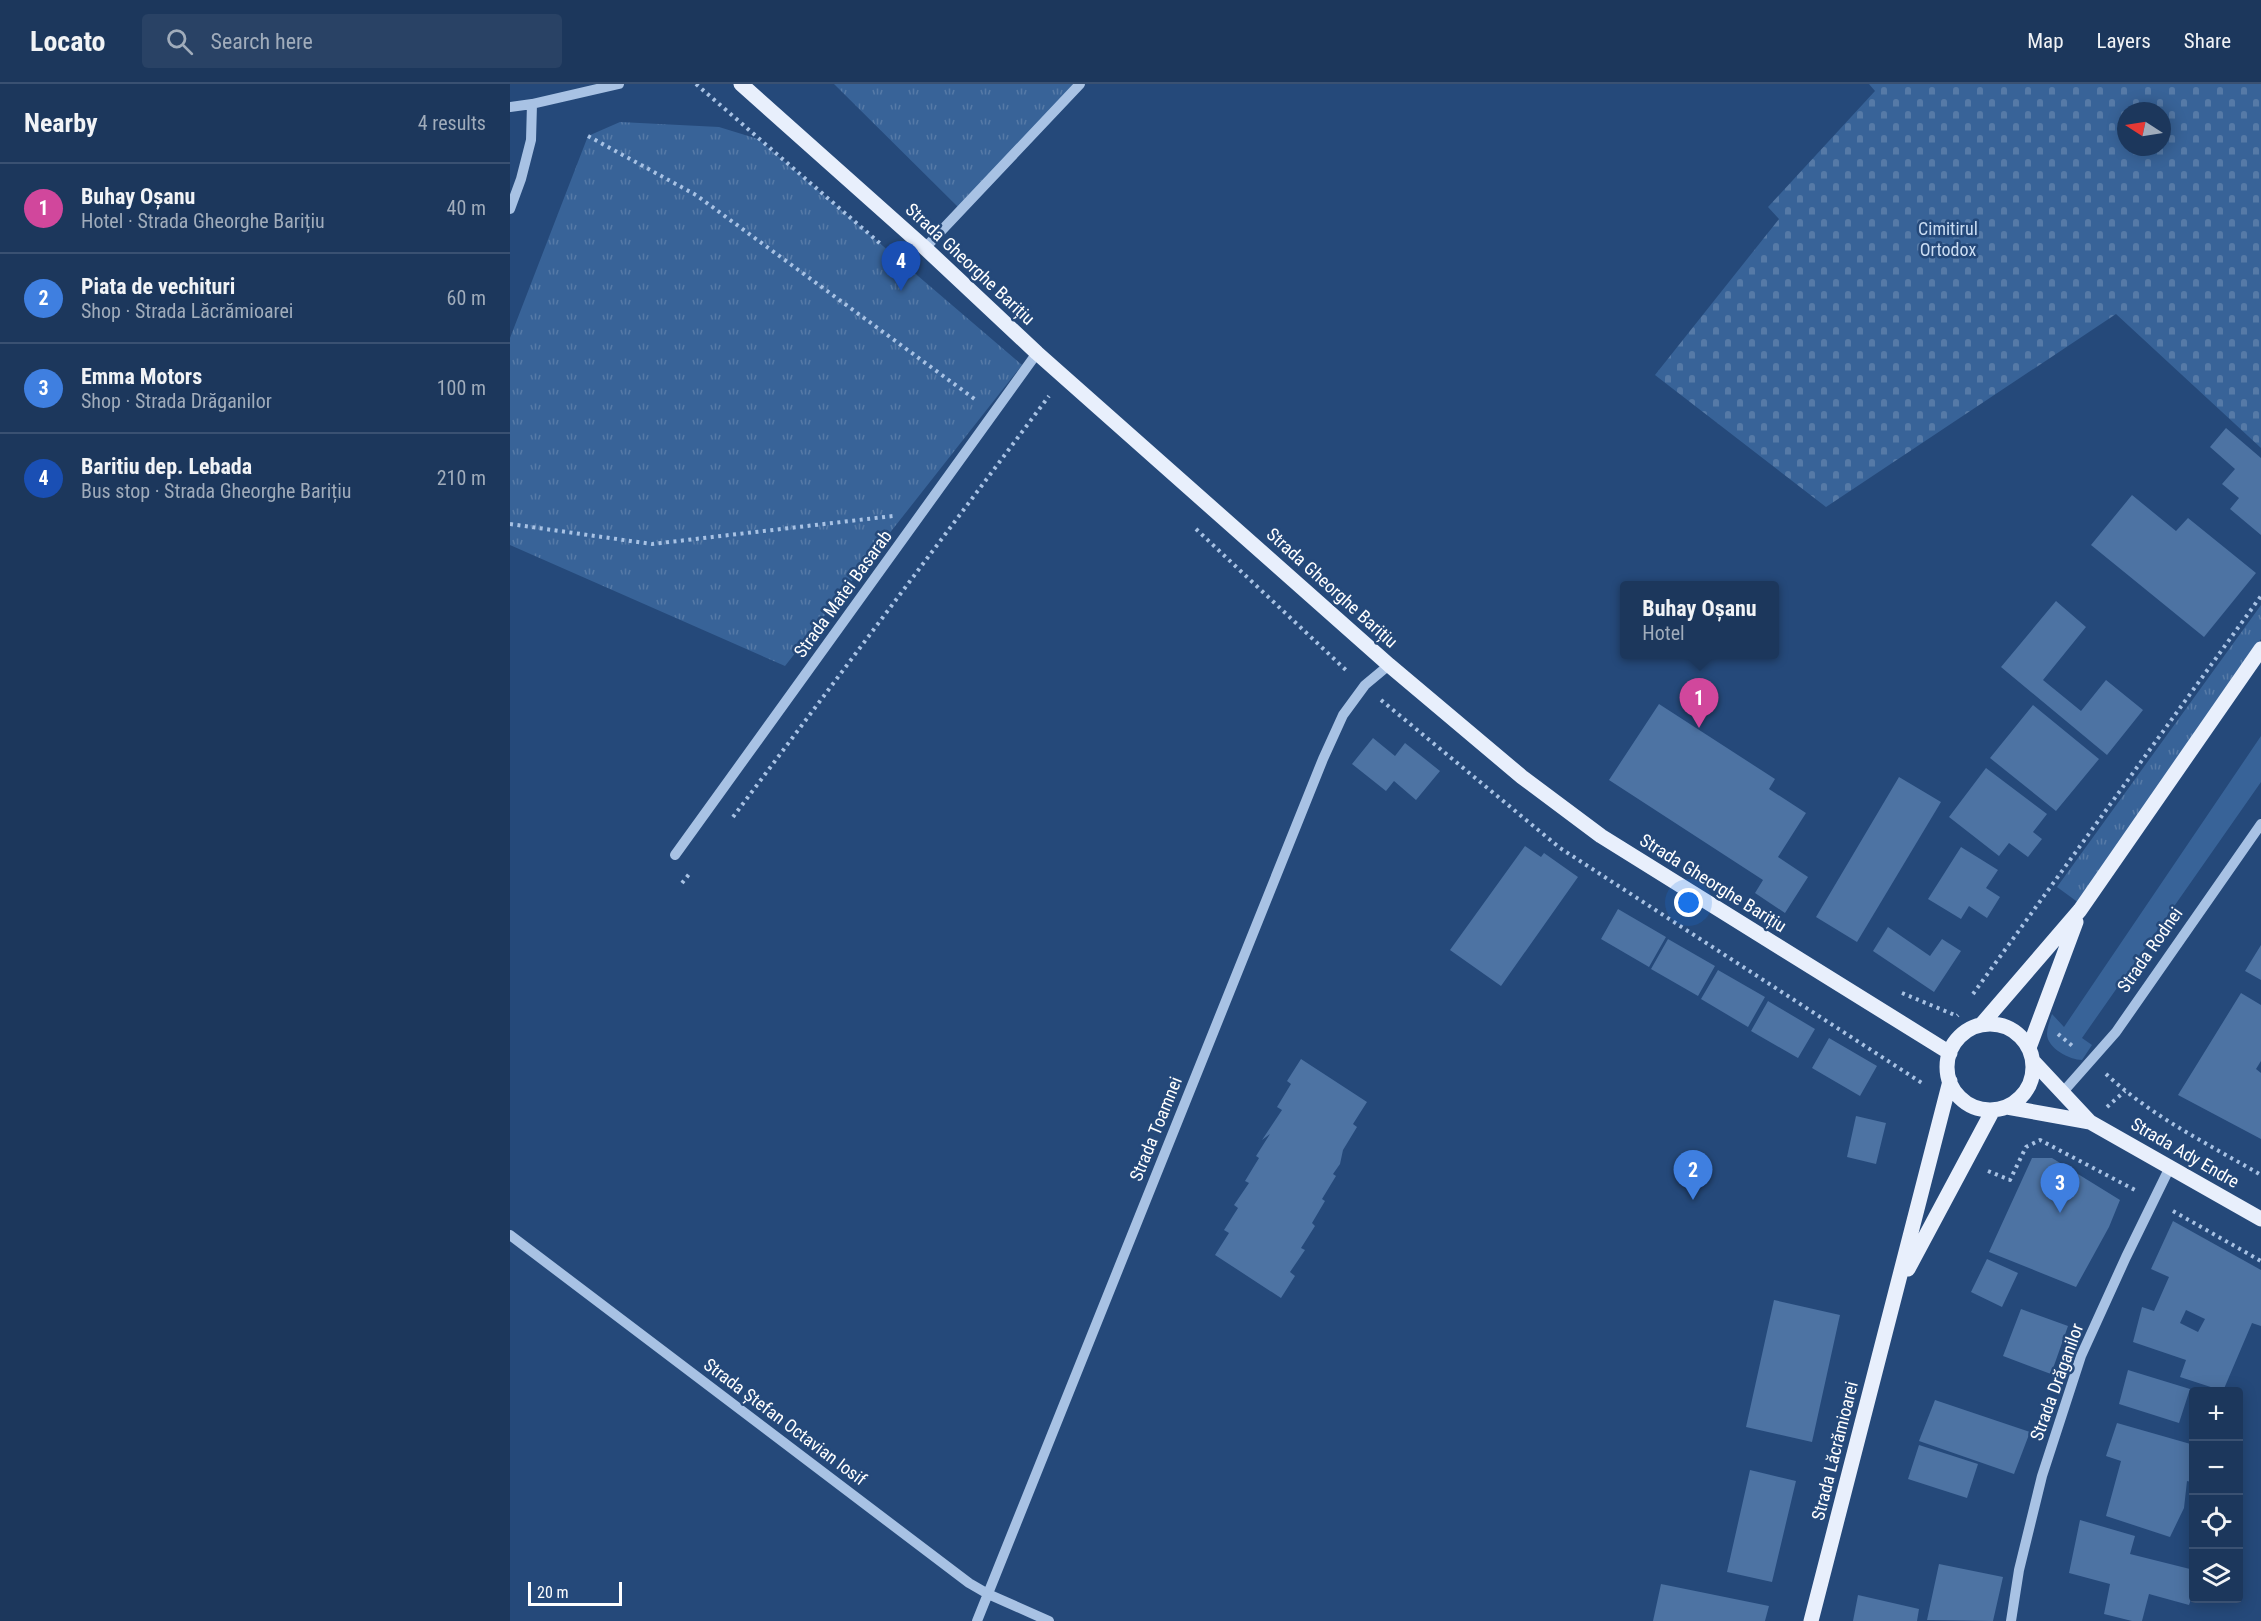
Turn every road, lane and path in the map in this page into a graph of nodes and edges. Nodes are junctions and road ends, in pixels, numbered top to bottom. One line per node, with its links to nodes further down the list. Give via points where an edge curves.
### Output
1 (619, 84): 5 (street)
2 (696, 84): 8 (path)
3 (741, 84): 10 (main road, Strada Gheorghe Barițiu)
4 (1080, 84): 10 (street)
5 (532, 104): 6 (street); 9 (street, via 531,140)
6 (510, 107)
7 (588, 136): 13 (path, via 696,195)
8 (758, 139)
9 (510, 209)
10 (925, 248): 11 (main road, Strada Gheorghe Barițiu)
11 (1037, 353): 18 (main road, Strada Gheorghe Barițiu); 21 (street, Strada Matei Basarab)
12 (1051, 393): 19 (path)
13 (978, 402)
14 (904, 515): 15 (path, via 652,544)
15 (510, 524)
16 (2261, 596): 26 (path)
17 (2261, 650): 24 (main road)
18 (1389, 664): 30 (main road, Strada Gheorghe Barițiu, via 1522,777 1601,836); 46 (street, Strada Toamnei, via 1365,685 1349,708 1323,759)
19 (732, 817)
20 (2261, 824): 32 (street, Strada Rodnei, via 2116,1032)
21 (675, 855)
22 (696, 865): 23 (path)
23 (682, 884)
24 (2080, 910): 28 (main road); 31 (main road)
25 (1894, 989): 27 (path, via 1957,1016)
26 (1970, 999)
27 (1964, 1007)
28 (1981, 1025): 30 (main road, via 1957,1040); 31 (main road, via 2008,1028 2020,1036)
29 (1854, 1038): 34 (path)
30 (1950, 1053): 33 (main road)
31 (2031, 1055): 35 (main road, Strada Ady Endre); 36 (main road, via 2033,1076 2028,1089 2019,1100)
32 (2091, 1060): 35 (street, Strada Rodnei); 39 (path, via 2132,1096)
33 (1950, 1081): 36 (main road, via 1956,1094 1967,1103 1980,1109); 45 (main road, Strada Lăcrămioarei)
34 (1927, 1086)
35 (2062, 1092): 37 (main road, Strada Ady Endre)
36 (2000, 1109): 37 (main road, Strada Ady Endre); 45 (main road, Strada Lăcrămioarei)
37 (2090, 1122): 38 (main road, Strada Ady Endre)
38 (2170, 1167): 41 (street, Strada Drăganilor); 42 (main road, Strada Ady Endre)
39 (2261, 1175)
40 (2010, 1180): 41 (path, via 2026,1147 2040,1140)
41 (2154, 1200): 44 (path); 50 (street, Strada Drăganilor, via 2081,1356 2042,1476)
42 (2261, 1219)
43 (510, 1235): 46 (street, Strada Ștefan Octavian Iosif)
44 (2261, 1261)
45 (1896, 1290): 49 (main road, Strada Lăcrămioarei)
46 (988, 1594): 47 (street, Strada Toamnei); 48 (street, Strada Ștefan Octavian Iosif)
47 (977, 1621)
48 (1049, 1621)
49 (1811, 1621)
50 (2011, 1621)

